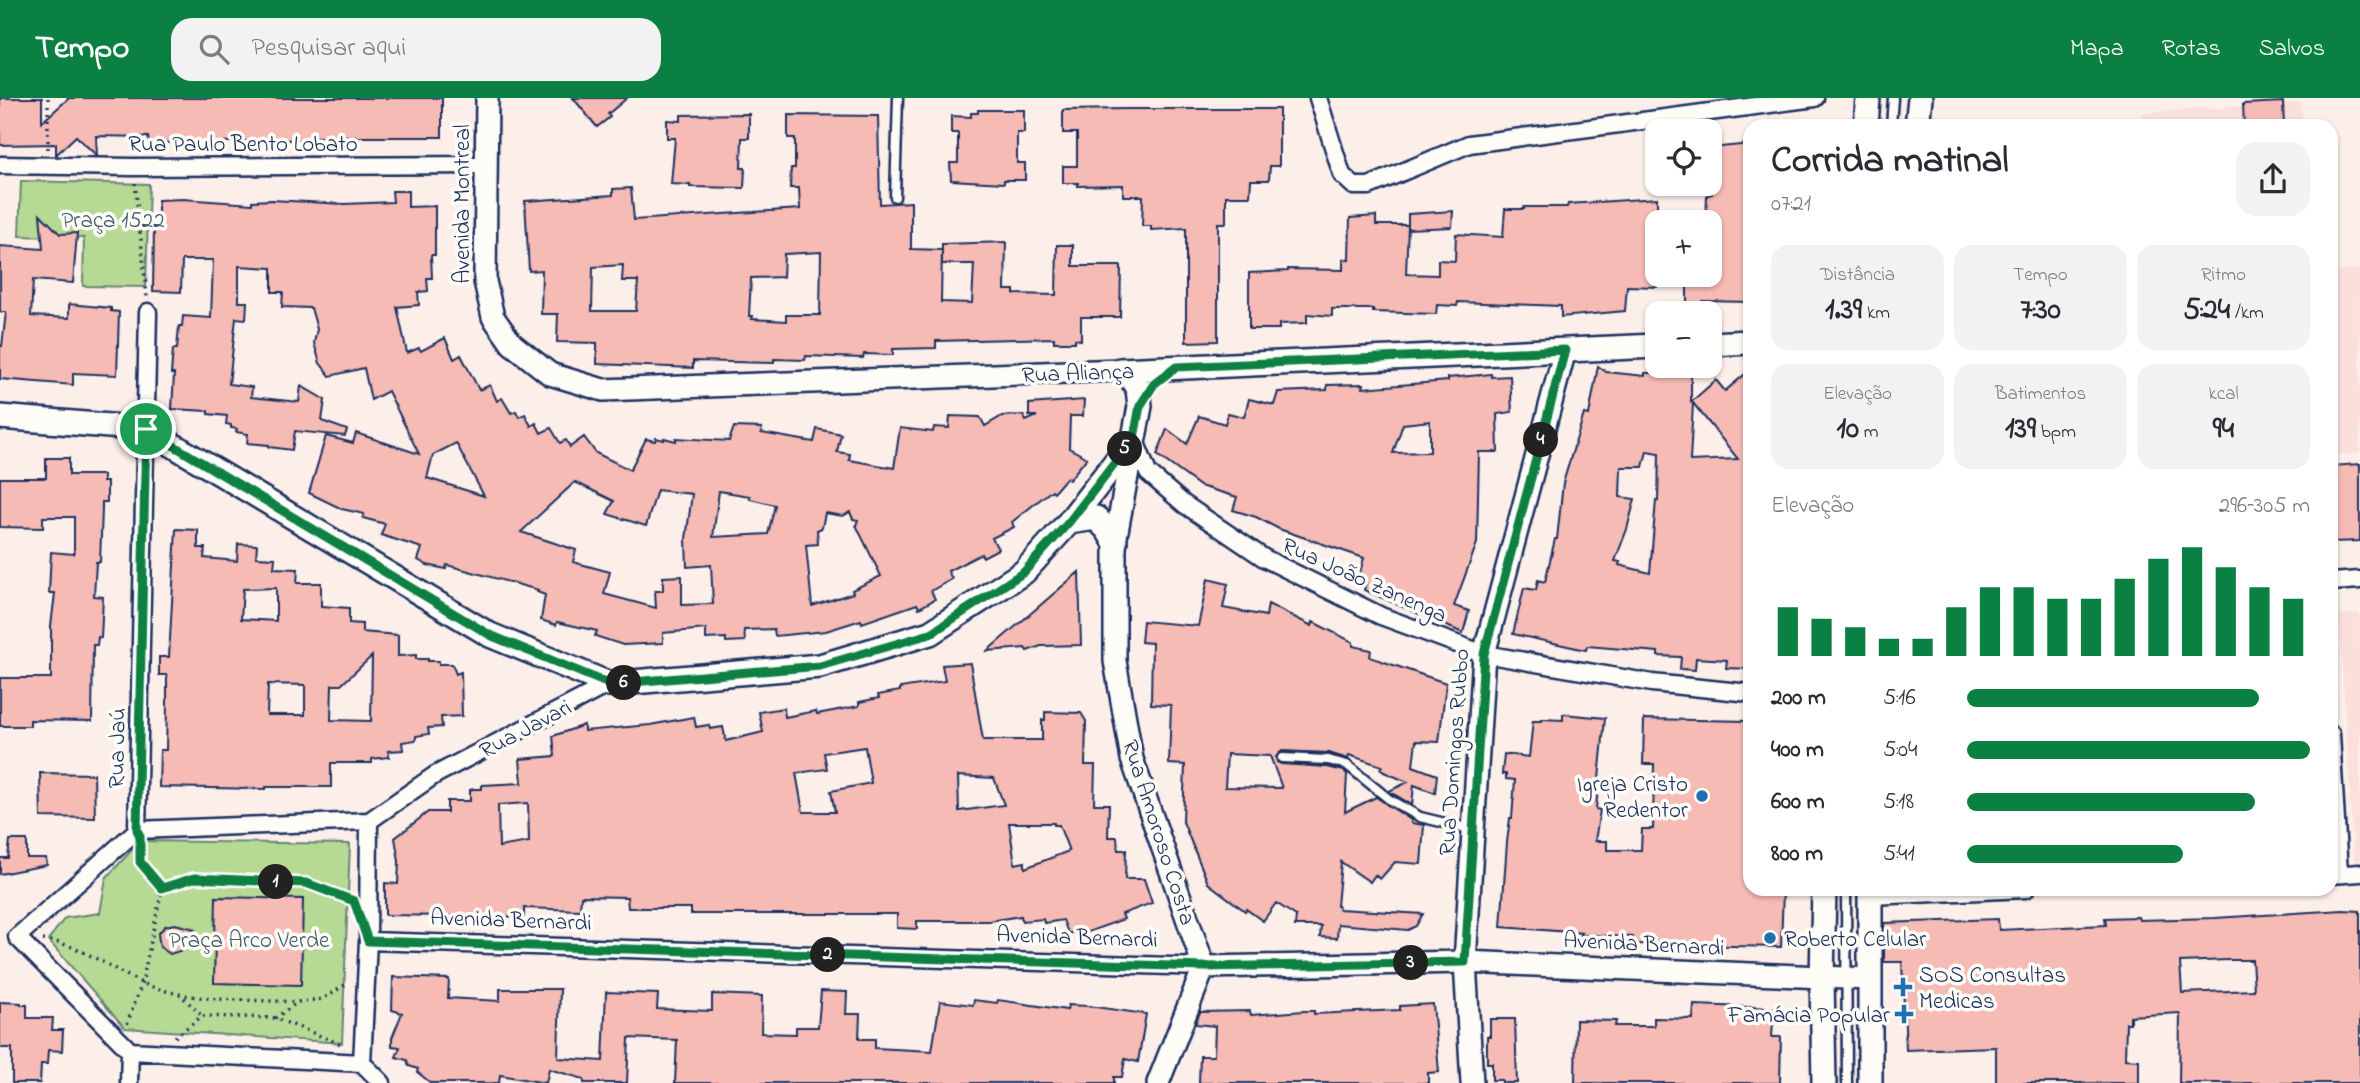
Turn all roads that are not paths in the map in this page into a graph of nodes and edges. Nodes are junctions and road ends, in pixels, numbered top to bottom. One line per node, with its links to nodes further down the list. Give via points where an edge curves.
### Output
1 (487, 98): 12 (street, Avenida Montreal)
2 (898, 98): 13 (lane)
3 (1318, 98): 4 (street, via 1342,175 1354,186 1369,186 1469,144)
4 (1815, 98)
5 (1868, 98): 8 (main road)
6 (1893, 98): 9 (lane)
7 (1920, 98): 10 (main road)
8 (1866, 119)
9 (1892, 119)
10 (1918, 119)
11 (0, 165): 12 (street, Rua Paulo Bento Lobato)
12 (487, 165): 17 (street, Avenida Montreal, via 485,281 493,317)
13 (895, 197)
14 (148, 312): 24 (street, Rua Jaú)
15 (1743, 342): 16 (main road)
16 (1722, 343)
17 (512, 344): 21 (street, Rua Aliança, via 550,374 603,390)
18 (1645, 347): 19 (main road, Rua Aliança)
19 (1565, 350): 20 (main road, Rua Aliança); 30 (street, Rua Domingos Rubbo)
20 (1176, 367): 21 (main road, Rua Aliança); 22 (main road, Rua Amoroso Costa, via 1154,384)
21 (1120, 370): 22 (main road, via 1138,389)
22 (1140, 406): 25 (main road, Rua Amoroso Costa)
23 (0, 417): 24 (main road)
24 (146, 429): 31 (main road, via 490,635); 35 (street, Rua Jaú)
25 (1134, 438): 26 (main road, Rua Javari); 27 (street, Rua Amoroso Costa); 30 (street, Rua João Zanenga, via 1148,473 1184,505 1264,558 1381,616)
26 (1069, 522): 27 (main road, via 1096,518); 31 (main road, Rua Javari, via 1024,572 930,634 820,666)
27 (1115, 542): 45 (street, Rua Amoroso Costa, via 1115,661 1132,759)
28 (2360, 580): 29 (street)
29 (2338, 582)
30 (1484, 654): 32 (street, Rua João Zanenga, via 1652,683); 36 (street, Rua Domingos Rubbo)
31 (609, 684): 34 (street, Rua Javari, via 435,775)
32 (1743, 692)
33 (1282, 758): 36 (lane, via 1347,765 1390,800 1420,817)
34 (369, 821): 35 (street); 43 (street)
35 (137, 830): 42 (street)
36 (1473, 830): 44 (street, Rua Domingos Rubbo)
37 (2360, 873): 38 (street)
38 (2338, 875)
39 (1824, 896): 46 (main road)
40 (1846, 896): 47 (lane)
41 (1870, 896): 48 (main road)
42 (8, 936): 49 (street)
43 (368, 941): 45 (street, Avenida Bernardi); 50 (street)
44 (1465, 962): 45 (street, Avenida Bernardi); 46 (street, Avenida Bernardi); 56 (street, Rua Domingos Rubbo)
45 (1204, 967): 55 (street)
46 (1822, 978): 47 (street, Avenida Bernardi); 51 (main road)
47 (1845, 978): 48 (street, Avenida Bernardi); 57 (lane)
48 (1869, 979): 52 (main road)
49 (130, 1051): 50 (street); 53 (street)
50 (362, 1063): 54 (street)
51 (1829, 1076)
52 (1865, 1077)
53 (129, 1083)
54 (382, 1083)
55 (1158, 1083)
56 (1472, 1083)
57 (1847, 1083)

